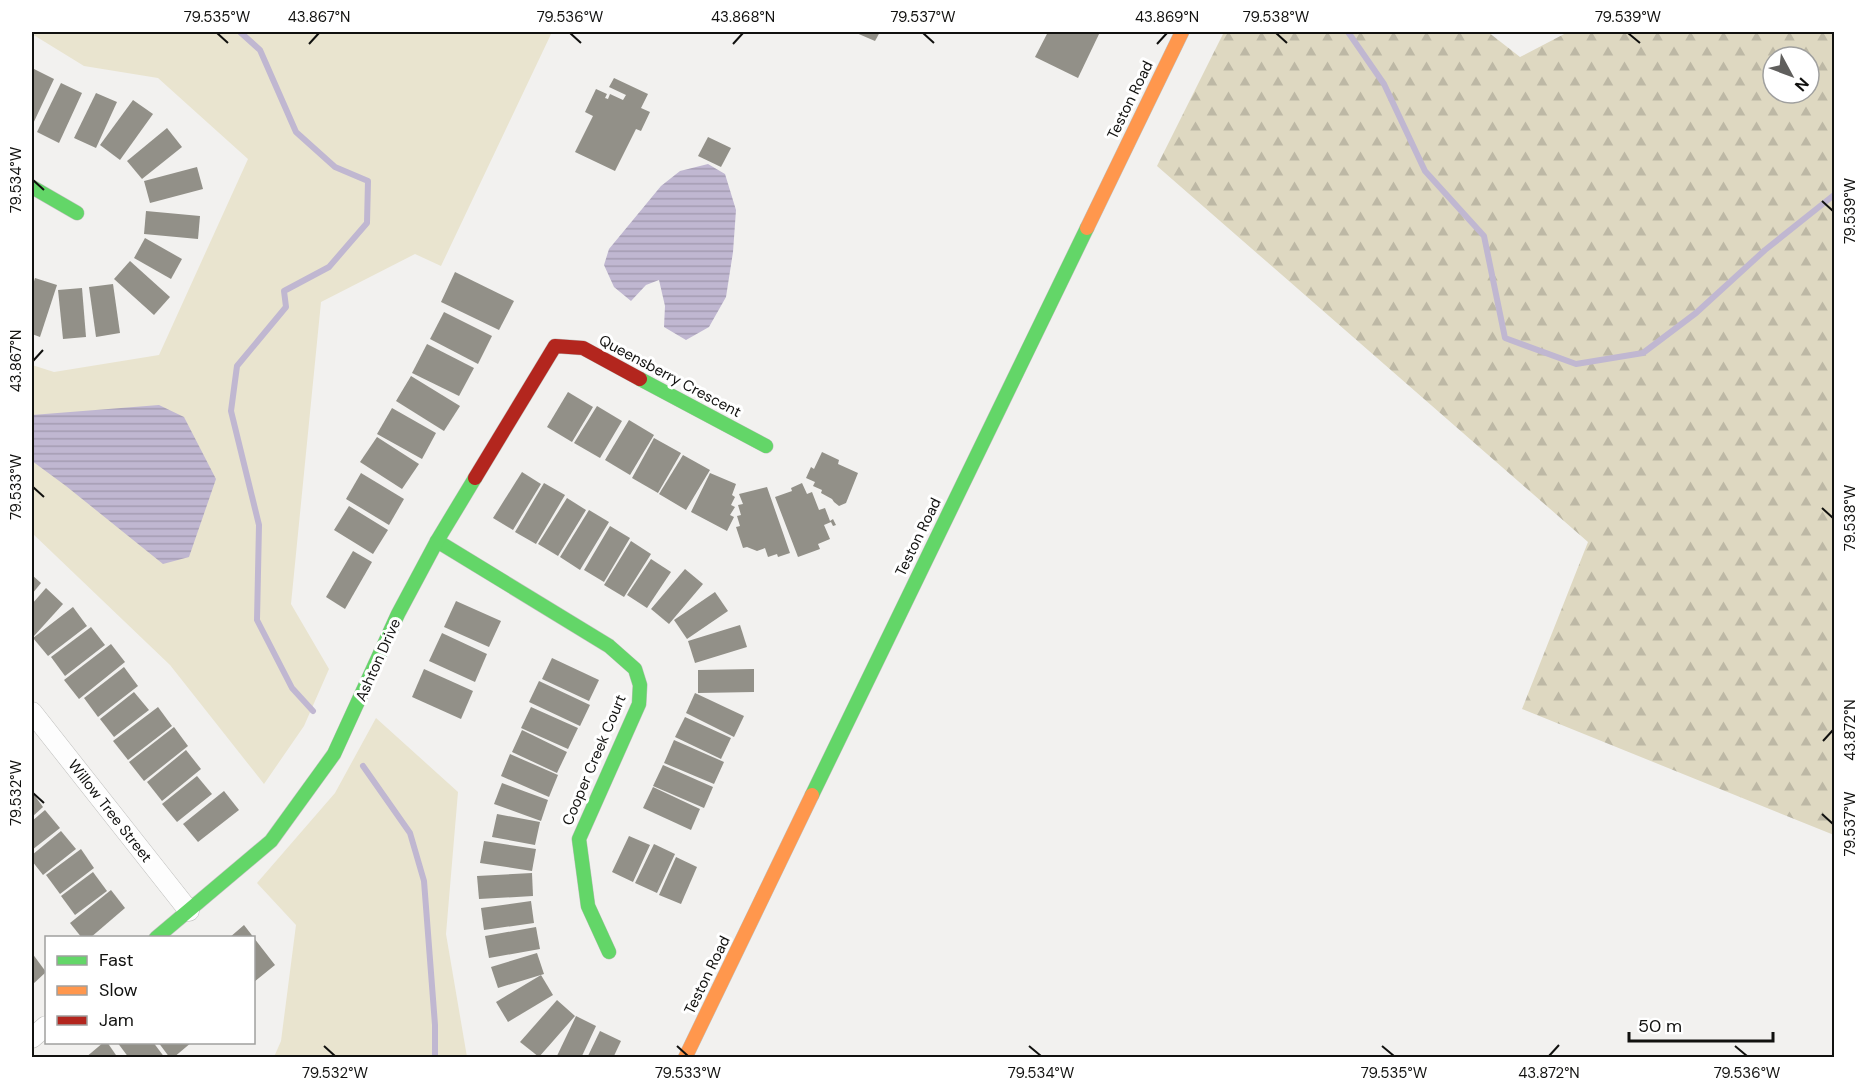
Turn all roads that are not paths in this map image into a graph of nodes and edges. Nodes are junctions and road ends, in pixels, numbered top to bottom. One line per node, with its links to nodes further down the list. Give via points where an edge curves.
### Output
1 (1182, 32): 13 (street, Teston Road)
2 (32, 187): 3 (street)
3 (77, 213)
4 (555, 346): 5 (street, Queensberry Crescent, via 583,348); 6 (street, Ashton Drive)
5 (766, 446)
6 (437, 541): 8 (street, Ashton Drive, via 398,614 334,754 271,841); 10 (street, Cooper Creek Court, via 609,646 635,669 640,685 639,704 579,839 588,906)
7 (32, 712): 8 (street, Willow Tree Street)
8 (189, 911): 9 (street, Ashton Drive)
9 (158, 936)
10 (609, 952)
11 (45, 1027): 12 (street)
12 (32, 1038)
13 (685, 1058)

